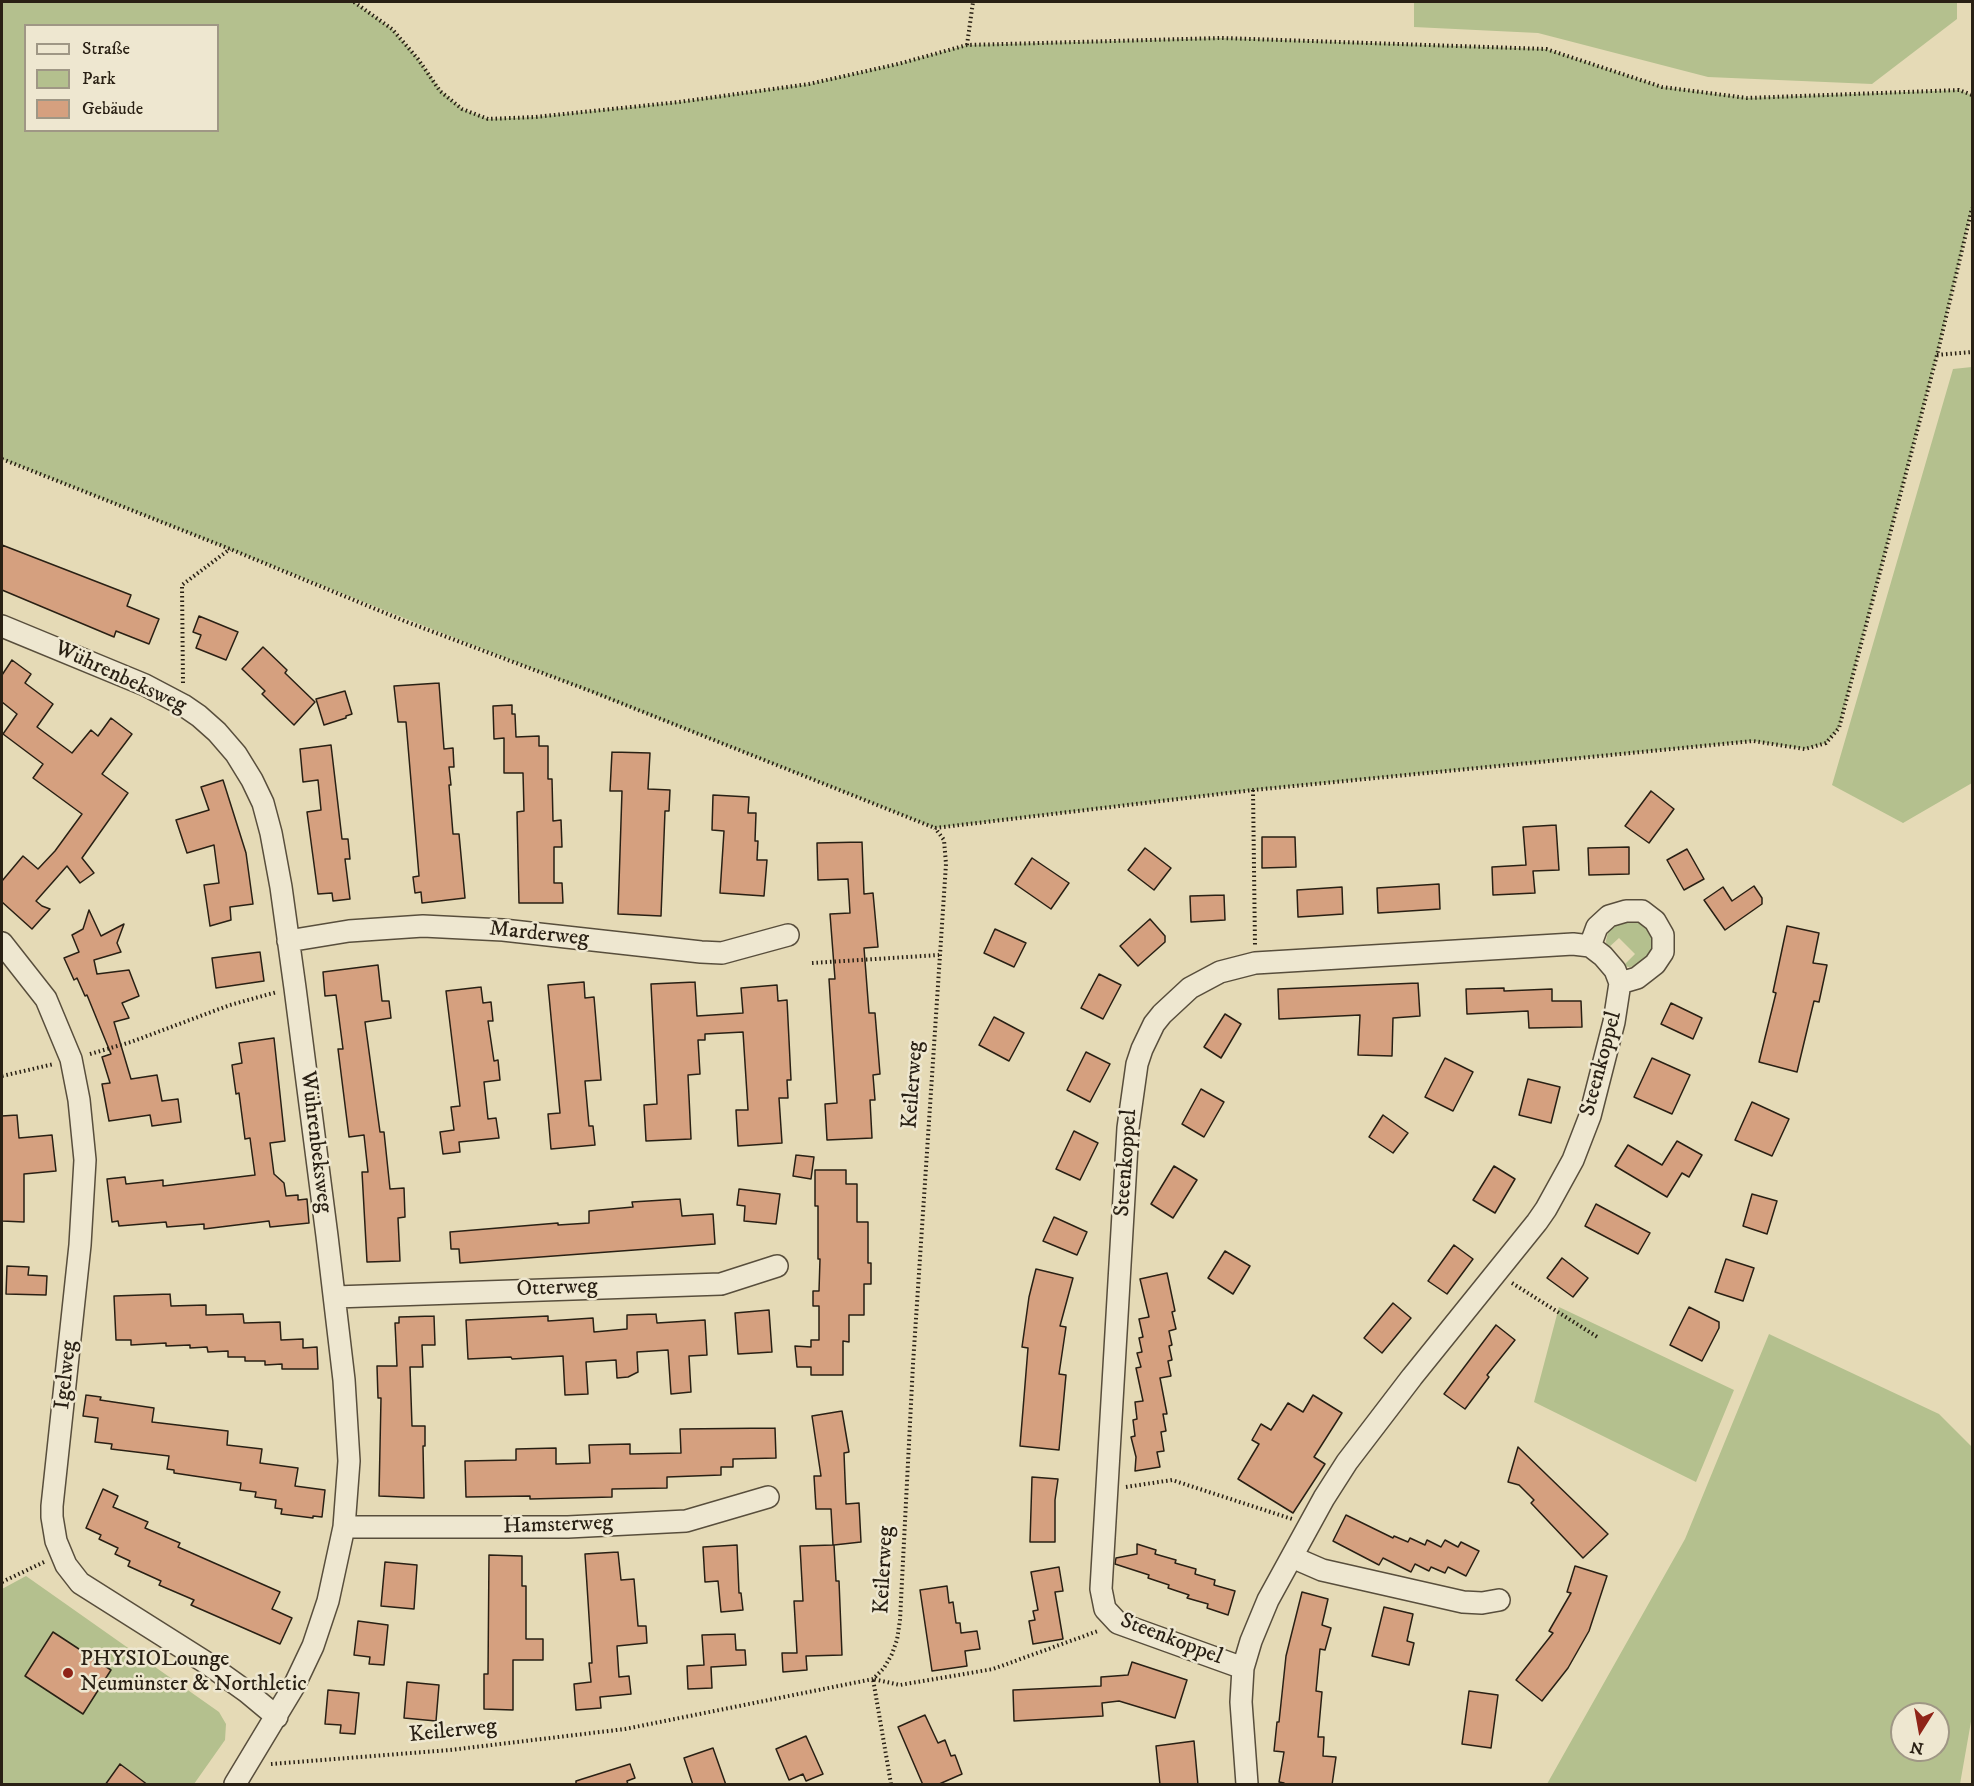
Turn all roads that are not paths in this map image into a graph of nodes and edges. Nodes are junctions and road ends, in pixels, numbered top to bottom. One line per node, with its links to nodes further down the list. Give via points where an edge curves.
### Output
1 (2, 626): 3 (street, Wührenbeksweg, via 106,668 183,705 217,732 236,754 263,803)
2 (788, 935): 3 (street, Marderweg, via 722,953 503,930 423,926 350,931)
3 (288, 941): 8 (street, Wührenbeksweg)
4 (2, 943): 14 (street, Igelweg, via 46,999 71,1059 80,1100 85,1160 80,1245 52,1506 53,1530 61,1554 80,1583 205,1662)
5 (1590, 946): 6 (street, Steenkoppel, via 1615,970); 6 (street, Steenkoppel, via 1598,927 1610,916 1642,911 1655,921 1663,935 1663,952 1637,978); 13 (street, Steenkoppel, via 1255,963 1220,972 1179,995 1154,1024 1137,1064 1128,1128 1101,1589 1105,1609 1118,1623)
6 (1620, 983): 11 (street, Steenkoppel, via 1614,1022 1582,1139 1546,1209 1347,1462)
7 (777, 1266): 8 (street, Otterweg, via 721,1284)
8 (335, 1297): 10 (street, Wührenbeksweg, via 348,1420)
9 (768, 1497): 10 (street, Hamsterweg, via 686,1521 568,1527)
10 (344, 1527): 14 (street, Wührenbeksweg, via 328,1601 313,1646)
11 (1292, 1557): 12 (street, via 1322,1570 1463,1602); 13 (street, Steenkoppel, via 1264,1610)
12 (1499, 1600)
13 (1243, 1668): 16 (street, Steenkoppel, via 1241,1702)
14 (277, 1717): 15 (street, Wührenbeksweg)
15 (235, 1785)
16 (1247, 1785)

